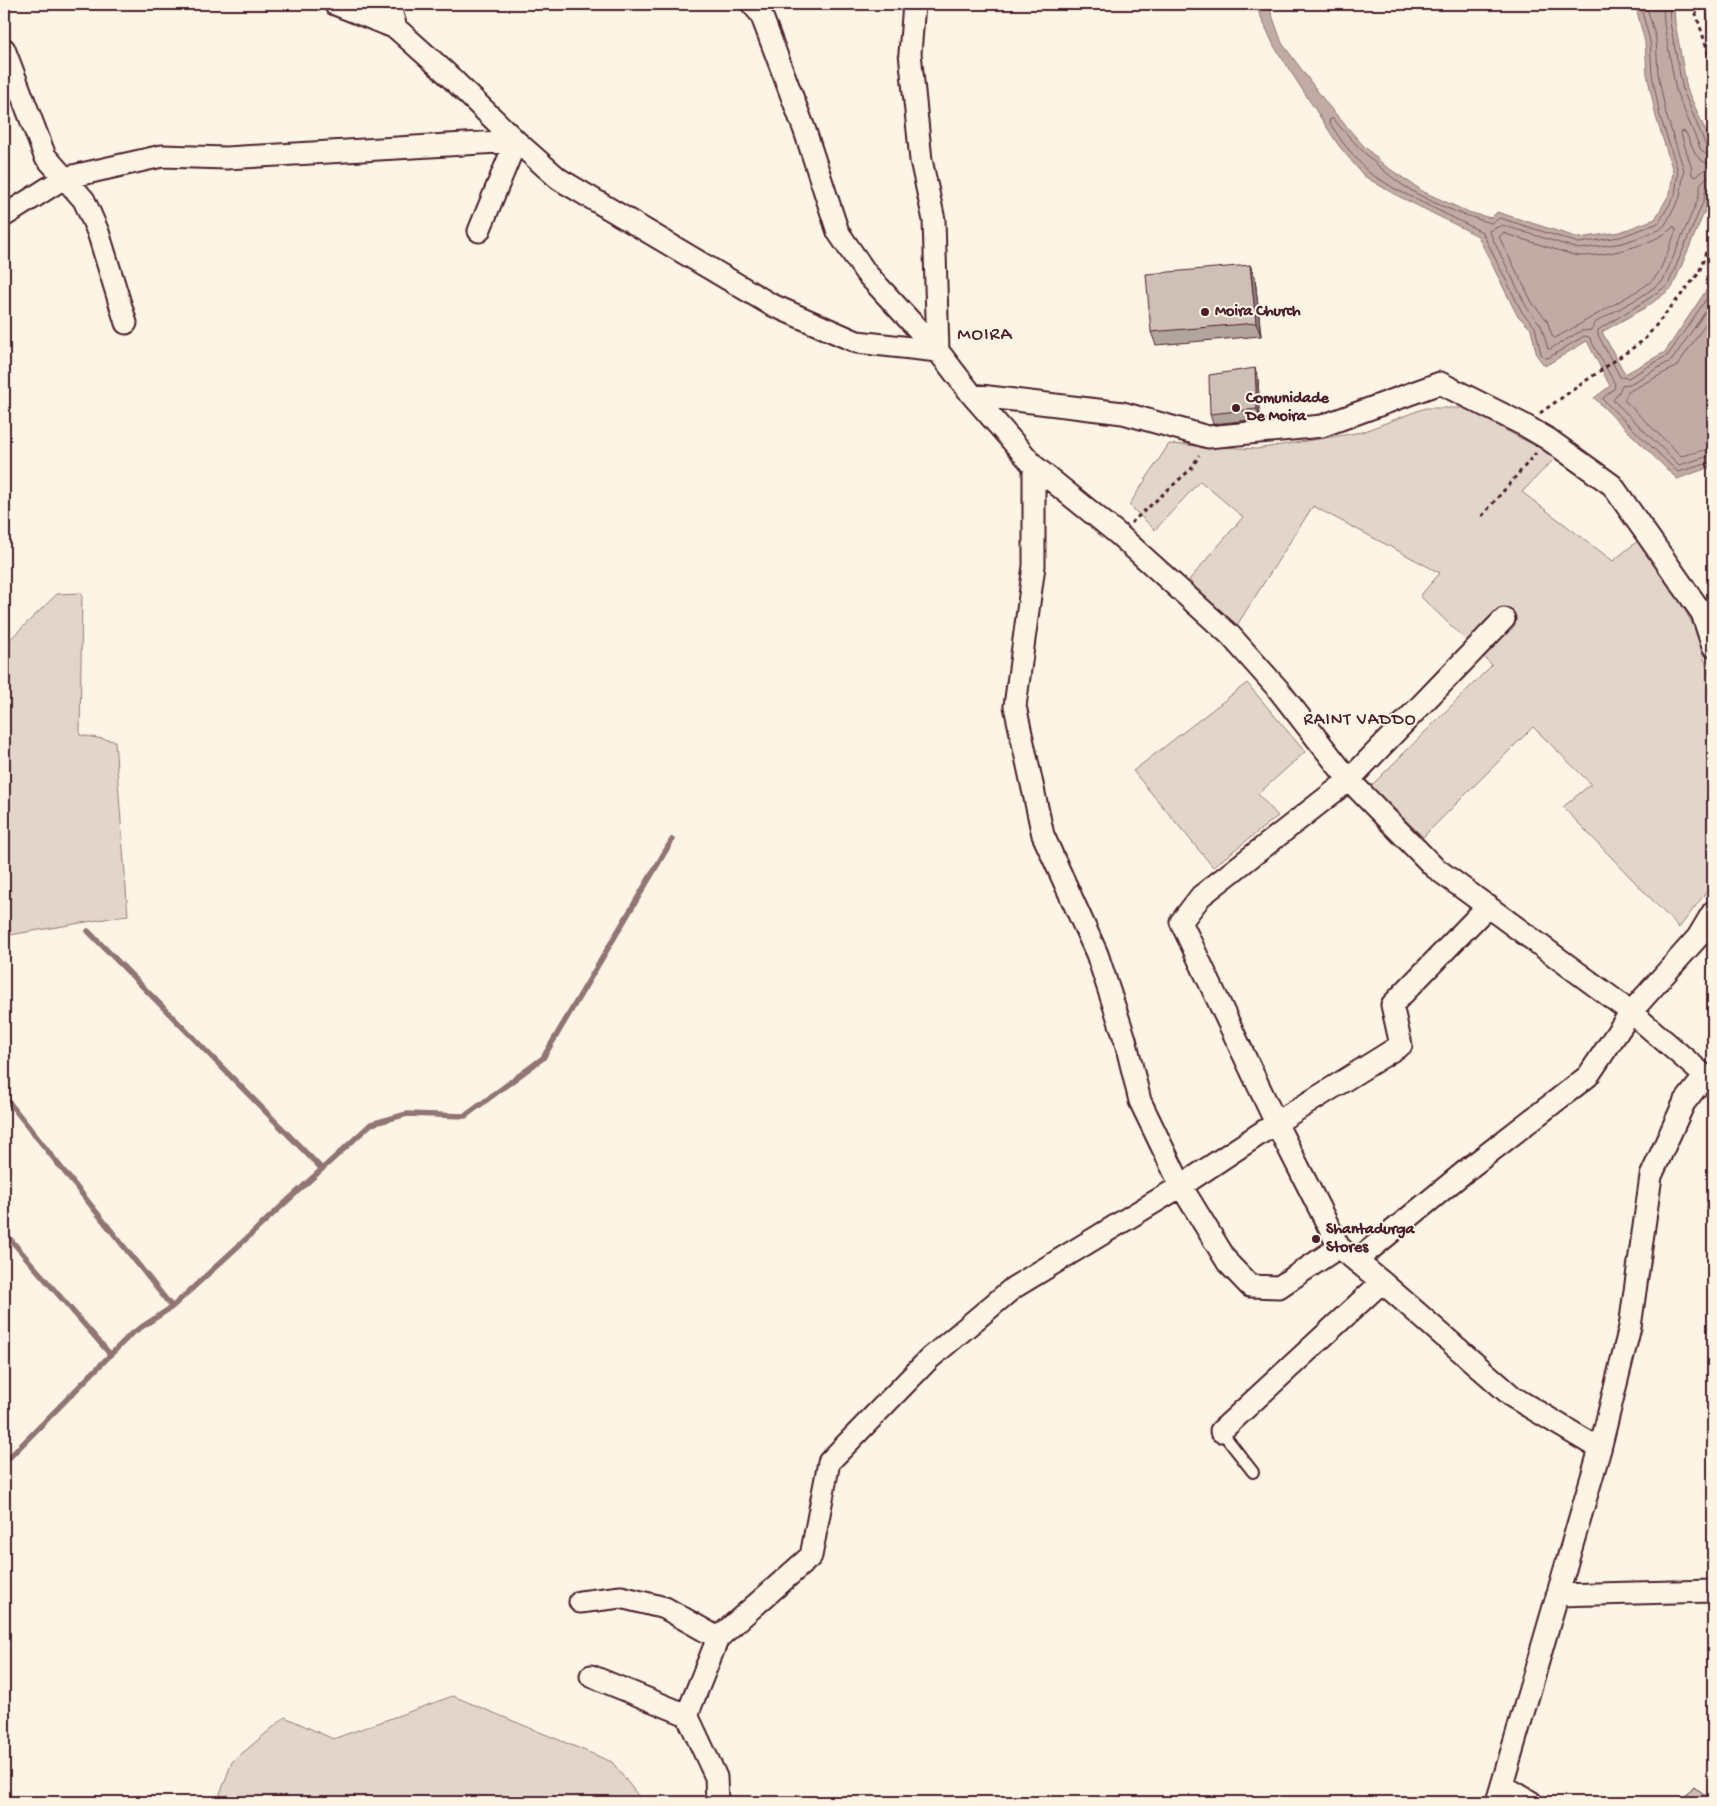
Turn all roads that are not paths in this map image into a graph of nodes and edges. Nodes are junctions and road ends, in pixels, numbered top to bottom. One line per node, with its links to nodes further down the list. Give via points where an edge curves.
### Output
1 (335, 4): 5 (street)
2 (389, 4): 5 (street)
3 (752, 4): 12 (street, via 761,14 805,130 838,232 866,273)
4 (914, 4): 12 (street, via 910,53 921,160 934,220)
5 (396, 28): 7 (street)
6 (4, 50): 8 (street, via 45,156)
7 (516, 141): 8 (street, via 226,158 162,156); 10 (street); 12 (street, via 559,179 770,304 857,342)
8 (64, 178): 9 (street); 11 (street, via 84,200 98,232)
9 (4, 216)
10 (479, 231)
11 (126, 324)
12 (938, 352): 13 (street)
13 (972, 395): 14 (street); 16 (street, via 1123,413 1208,437 1322,426 1440,383 1548,439 1612,485 1702,614)
14 (1034, 466): 17 (street, via 1118,534 1230,635); 23 (street, via 1034,566 1015,706 1043,835 1097,954 1125,1039 1140,1102)
15 (1504, 620): 17 (street)
16 (1713, 646)
17 (1350, 780): 18 (street, via 1434,867); 22 (street, via 1201,896 1182,922)
18 (1488, 906): 20 (street); 22 (street, via 1392,1005 1401,1045)
19 (1713, 912): 20 (street, via 1698,937)
20 (1630, 1012): 21 (street); 25 (street, via 1588,1076)
21 (1709, 1080): 28 (street, via 1684,1102 1651,1176 1630,1327)
22 (1276, 1123): 23 (street); 24 (street)
23 (1181, 1186): 24 (street, via 1228,1263 1250,1286 1278,1287); 33 (street, via 1013,1288 929,1359 829,1462 811,1556)
24 (1338, 1247): 25 (street)
25 (1356, 1261): 26 (street)
26 (1382, 1282): 27 (street); 28 (street, via 1513,1397)
27 (1221, 1431): 29 (lane)
28 (1600, 1449): 31 (street)
29 (1253, 1472)
30 (1713, 1590): 31 (street)
31 (1557, 1595): 36 (street)
32 (580, 1602): 33 (street, via 621,1597 665,1608)
33 (718, 1638): 35 (street)
34 (591, 1676): 35 (street)
35 (687, 1715): 37 (street, via 716,1777)
36 (1500, 1794): 38 (street)
37 (717, 1802)
38 (1532, 1802)

